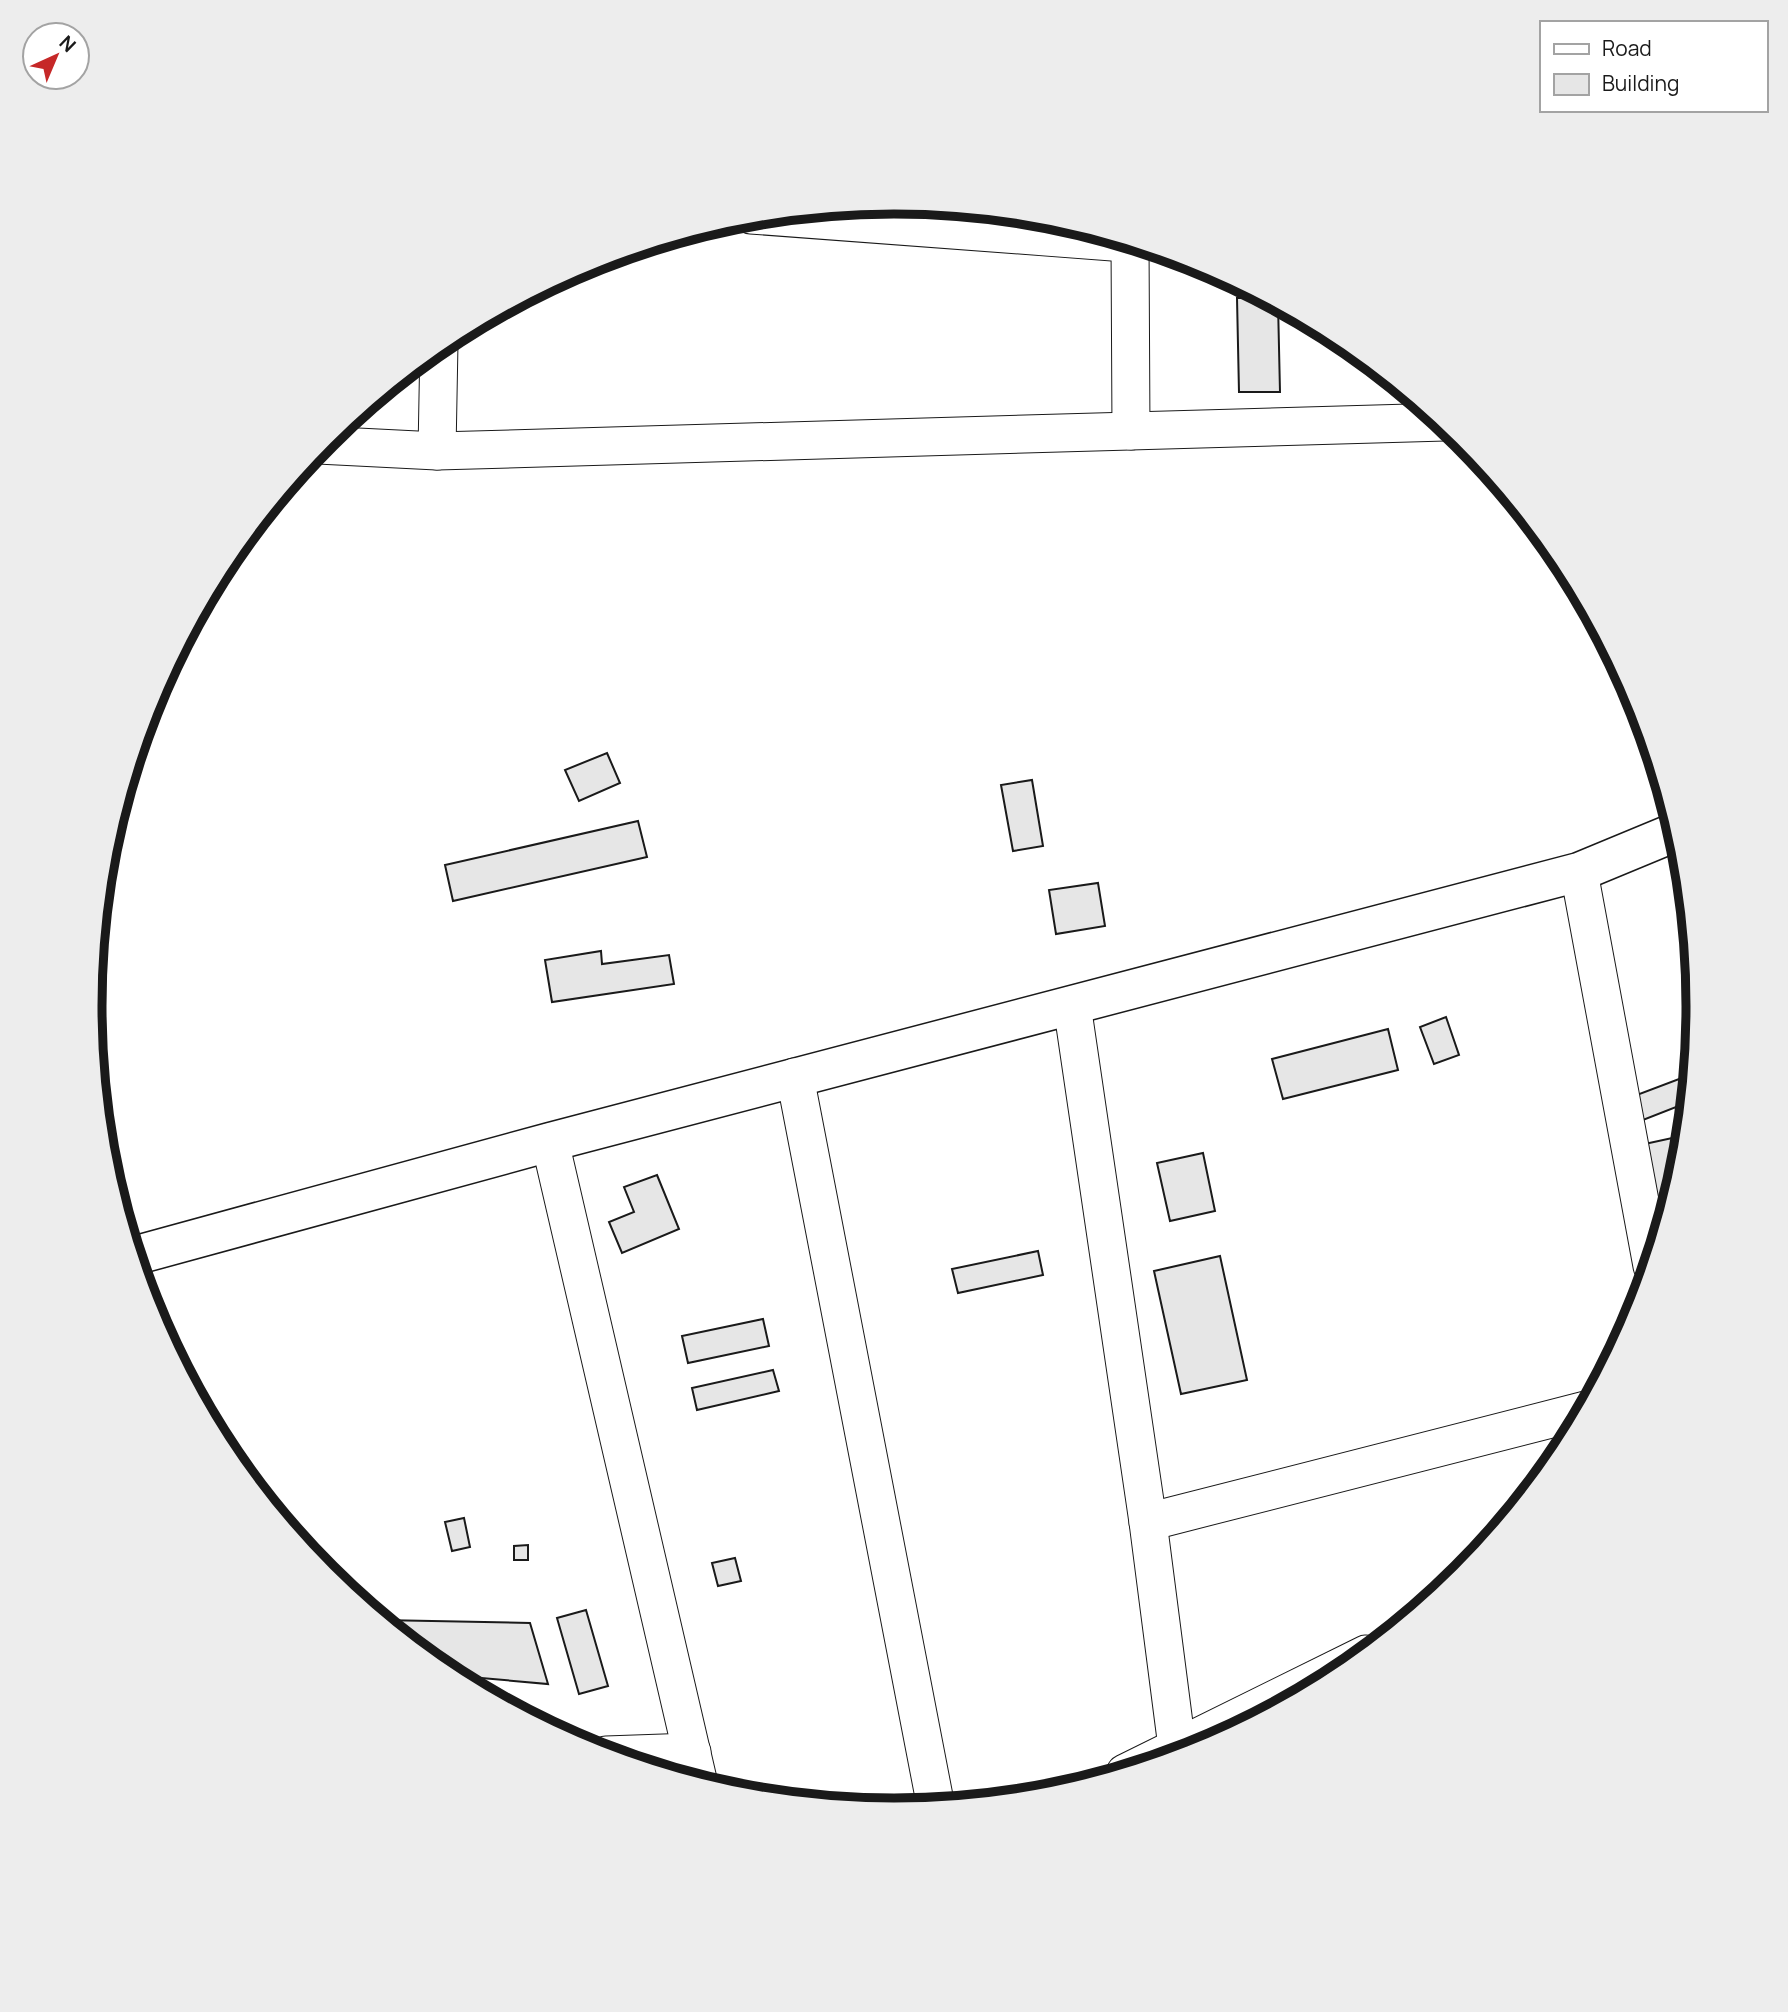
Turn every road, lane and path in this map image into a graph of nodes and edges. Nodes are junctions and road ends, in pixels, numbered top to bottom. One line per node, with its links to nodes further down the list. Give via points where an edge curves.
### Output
1 (803, 219): 2 (street)
2 (1096, 240)
3 (1133, 251): 6 (street)
4 (439, 358): 8 (street)
5 (1409, 408): 6 (street)
6 (1131, 431): 8 (street)
7 (334, 446): 8 (street)
8 (437, 452)
9 (1667, 835): 10 (street)
10 (1579, 872): 11 (street); 14 (street)
11 (1072, 1005): 12 (street); 17 (street)
12 (795, 1077): 13 (street); 23 (street)
13 (550, 1142): 15 (street); 22 (street)
14 (1648, 1246)
15 (142, 1254)
16 (1573, 1413): 17 (street)
17 (1148, 1522): 20 (street)
18 (1295, 1689): 19 (street)
19 (1190, 1741)
20 (1177, 1746)
21 (663, 1763): 22 (street)
22 (696, 1768)
23 (934, 1797)

